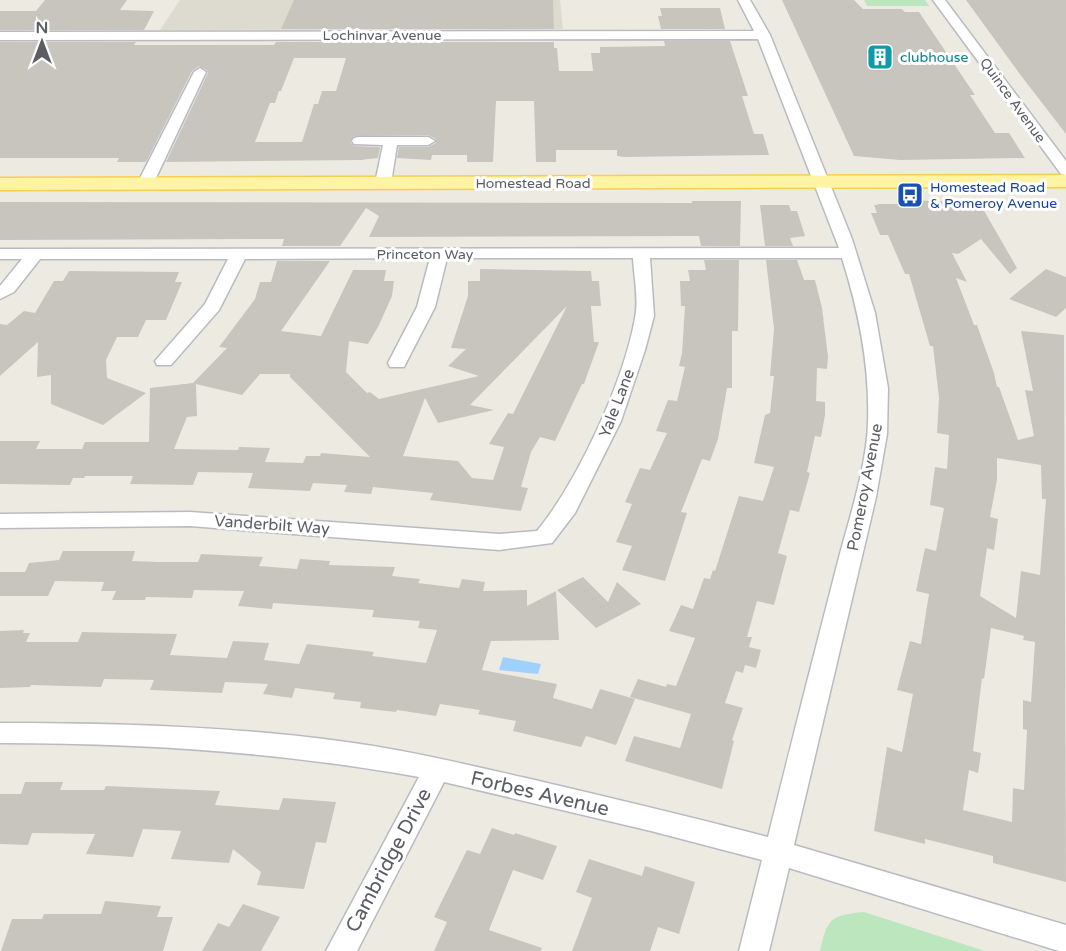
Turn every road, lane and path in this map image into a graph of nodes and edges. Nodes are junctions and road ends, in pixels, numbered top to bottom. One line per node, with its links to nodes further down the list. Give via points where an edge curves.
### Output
1 (744, 0): 3 (street, Pomeroy Avenue)
2 (939, 0): 9 (street, Quince Avenue)
3 (764, 34): 4 (street, Lochinvar Avenue); 11 (street, Pomeroy Avenue)
4 (0, 36)
5 (200, 72): 14 (street)
6 (359, 141): 7 (street)
7 (391, 141): 8 (street); 12 (street)
8 (428, 141)
9 (1066, 171)
10 (1066, 181): 11 (main road, Homestead Road)
11 (822, 182): 12 (main road, Homestead Road); 16 (street, Pomeroy Avenue)
12 (383, 183): 14 (main road, Homestead Road)
13 (0, 184): 14 (main road, Homestead Road)
14 (146, 184)
15 (641, 253): 16 (street, Princeton Way); 20 (street, Princeton Way); 25 (street, Yale Lane, via 645,316 629,370 611,421 564,513)
16 (849, 253): 28 (street, Pomeroy Avenue, via 867,312 878,426 865,496)
17 (0, 254): 18 (street, Princeton Way)
18 (35, 254): 19 (street, Princeton Way); 21 (street)
19 (239, 254): 20 (street, Princeton Way); 22 (street, via 213,306)
20 (440, 254): 23 (street, via 426,307)
21 (0, 294)
22 (164, 361)
23 (397, 363)
24 (0, 521): 25 (street, Vanderbilt Way, via 190,519 499,542)
25 (544, 538)
26 (0, 733): 27 (street, Forbes Avenue, via 104,733 245,742 340,752)
27 (436, 769): 28 (street, Forbes Avenue); 30 (street, Cambridge Drive)
28 (777, 852): 29 (street, Forbes Avenue); 31 (street, Pomeroy Avenue)
29 (1066, 939)
30 (341, 951)
31 (754, 951)

